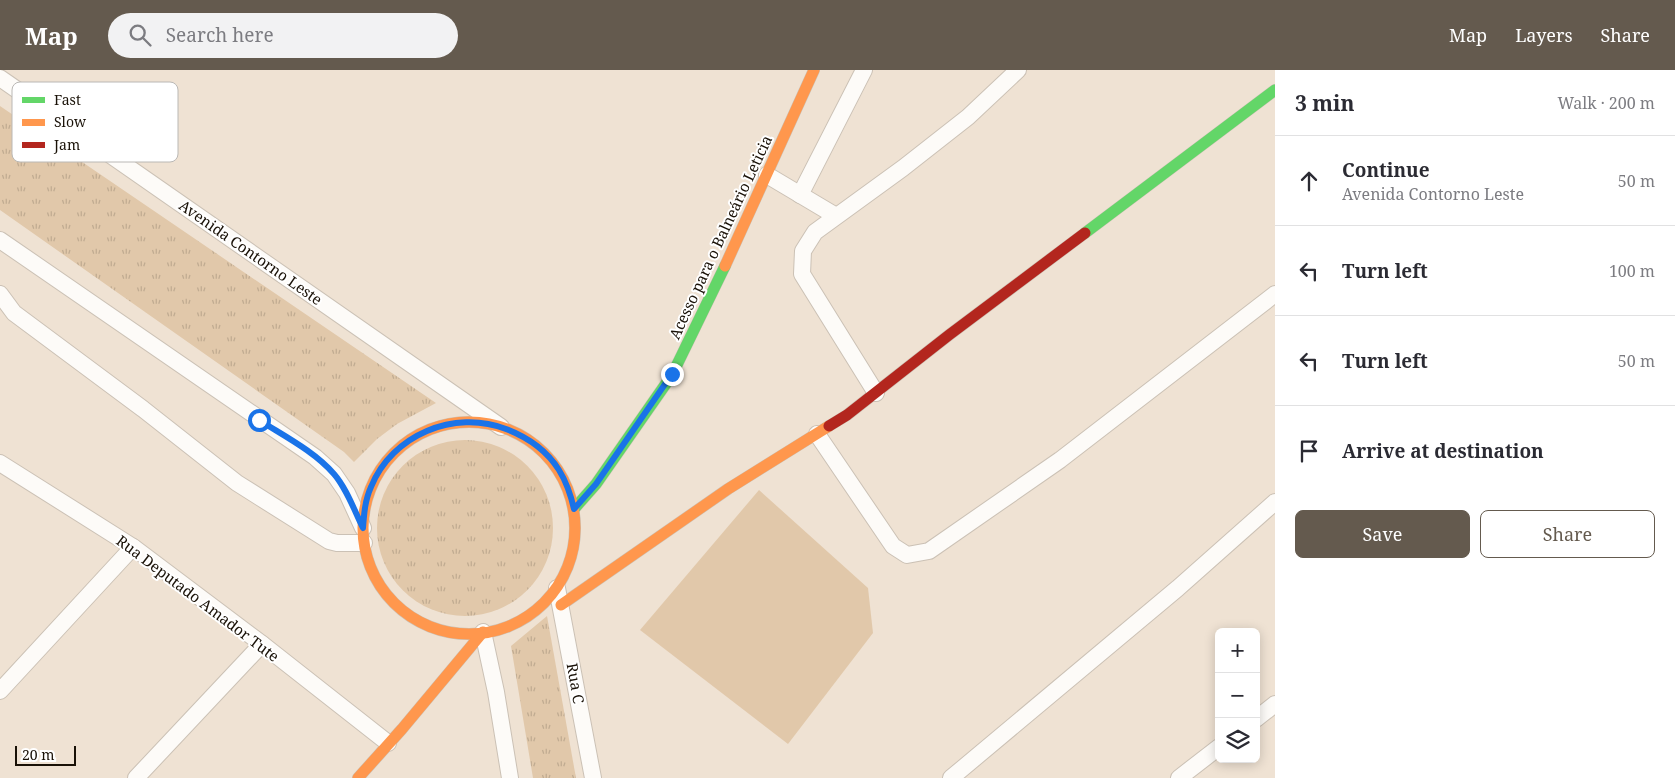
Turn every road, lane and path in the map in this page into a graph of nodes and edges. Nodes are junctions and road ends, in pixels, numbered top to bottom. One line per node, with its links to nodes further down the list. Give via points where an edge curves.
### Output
1 (814, 70): 8 (street, Acesso para o Balneário Leticia)
2 (864, 70): 9 (street)
3 (1018, 70): 10 (street, via 968,117)
4 (0, 78): 5 (street, Avenida Contorno Leste)
5 (12, 86)
6 (1275, 90): 14 (street)
7 (121, 162): 15 (street, Avenida Contorno Leste)
8 (767, 175): 9 (street); 19 (street, Acesso para o Balneário Leticia, via 672,374 596,484)
9 (800, 195): 10 (street)
10 (836, 216): 14 (street, via 815,232 803,251 802,274)
11 (0, 240): 20 (street, via 315,457 342,486)
12 (0, 294): 20 (street, via 14,313 237,483 329,541 337,543)
13 (1275, 294): 16 (street, via 1060,460 929,551 907,554 893,546)
14 (876, 393): 16 (street)
15 (502, 427): 19 (street, via 528,439 550,458 565,482); 20 (street, via 459,422 431,428 406,442 386,462 371,486 365,507)
16 (817, 434): 23 (street, via 728,489)
17 (0, 463): 21 (street, Rua Deputado Amador Tute)
18 (1275, 502): 35 (street, via 1178,588)
19 (574, 509): 22 (street, via 575,542)
20 (363, 535): 24 (street, via 372,572 399,608 438,629)
21 (133, 547): 25 (street, Rua Deputado Amador Tute); 26 (street)
22 (557, 588): 23 (street, Rua C); 24 (street, via 525,618 501,629)
23 (561, 606): 34 (street, Rua C)
24 (483, 632): 29 (street); 33 (street)
25 (262, 644): 29 (street, Rua Deputado Amador Tute); 31 (street)
26 (0, 691)
27 (1275, 704): 28 (street)
28 (1257, 718)
29 (388, 743): 32 (street)
30 (1215, 750): 36 (street)
31 (136, 778)
32 (358, 778)
33 (510, 778)
34 (593, 778)
35 (951, 778)
36 (1179, 778)

